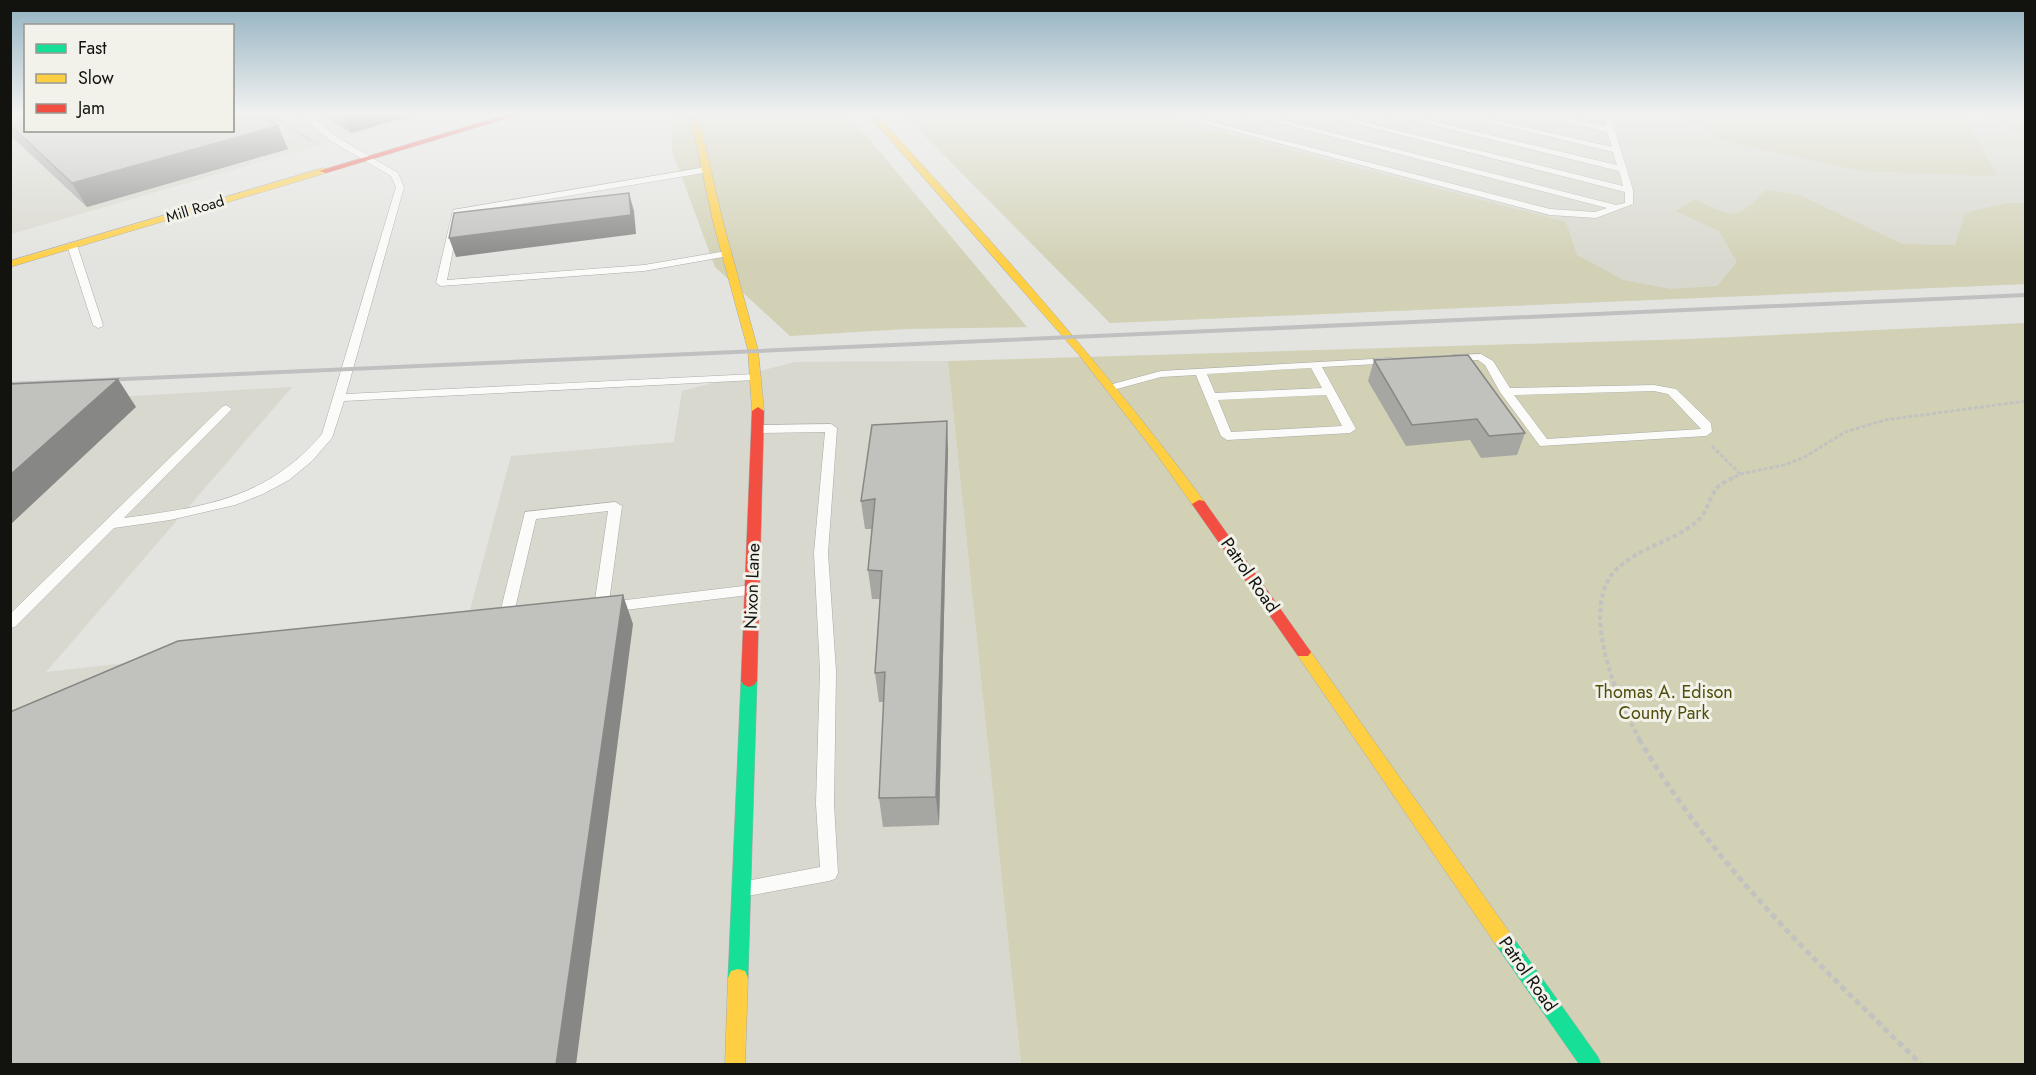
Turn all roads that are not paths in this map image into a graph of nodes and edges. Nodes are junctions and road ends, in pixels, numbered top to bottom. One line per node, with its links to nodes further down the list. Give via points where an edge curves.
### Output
1 (345, 164): 14 (street, Mill Road)
2 (377, 164): 27 (lane, via 395,175 400,187)
3 (705, 164): 11 (street, Nixon Lane)
4 (917, 164): 23 (street, Patrol Road)
5 (1365, 164): 13 (lane, via 1550,212 1596,214)
6 (1443, 164): 13 (lane)
7 (1525, 164): 12 (lane)
8 (1603, 164): 10 (lane)
9 (1622, 164): 10 (lane)
10 (1623, 169): 12 (lane)
11 (706, 170): 15 (street, Nixon Lane); 15 (lane, via 456,212 441,282 644,268)
12 (1629, 190): 13 (lane, via 1629,204)
13 (1618, 209)
14 (72, 245): 16 (street, Mill Road); 17 (lane)
15 (726, 254): 22 (street, Nixon Lane, via 753,350)
16 (10, 264)
17 (98, 325)
18 (1434, 359): 25 (lane, via 1481,357 1490,363)
19 (1398, 360): 20 (lane)
20 (1315, 364): 21 (lane); 24 (lane)
21 (1200, 371): 23 (lane, via 1161,374); 26 (lane)
22 (755, 377): 27 (lane); 29 (street, Nixon Lane)
23 (1113, 387): 36 (street, Patrol Road, via 1209,515)
24 (1330, 391): 26 (lane); 26 (lane, via 1350,429 1227,435)
25 (1506, 392): 25 (lane, via 1544,443 1706,432 1707,426 1671,392 1654,388)
26 (1211, 397)
27 (339, 398): 30 (lane, via 328,435 316,452 268,488 196,512)
28 (226, 409): 30 (lane)
29 (757, 429): 31 (street, Nixon Lane); 34 (lane, via 831,428 821,553 828,671 825,804 829,873)
30 (110, 524): 33 (lane)
31 (752, 590): 32 (lane, via 596,608 615,506 530,515 506,618); 34 (street, Nixon Lane)
32 (527, 615)
33 (10, 623)
34 (742, 889): 35 (street, Nixon Lane)
35 (735, 1065)
36 (1591, 1065)

